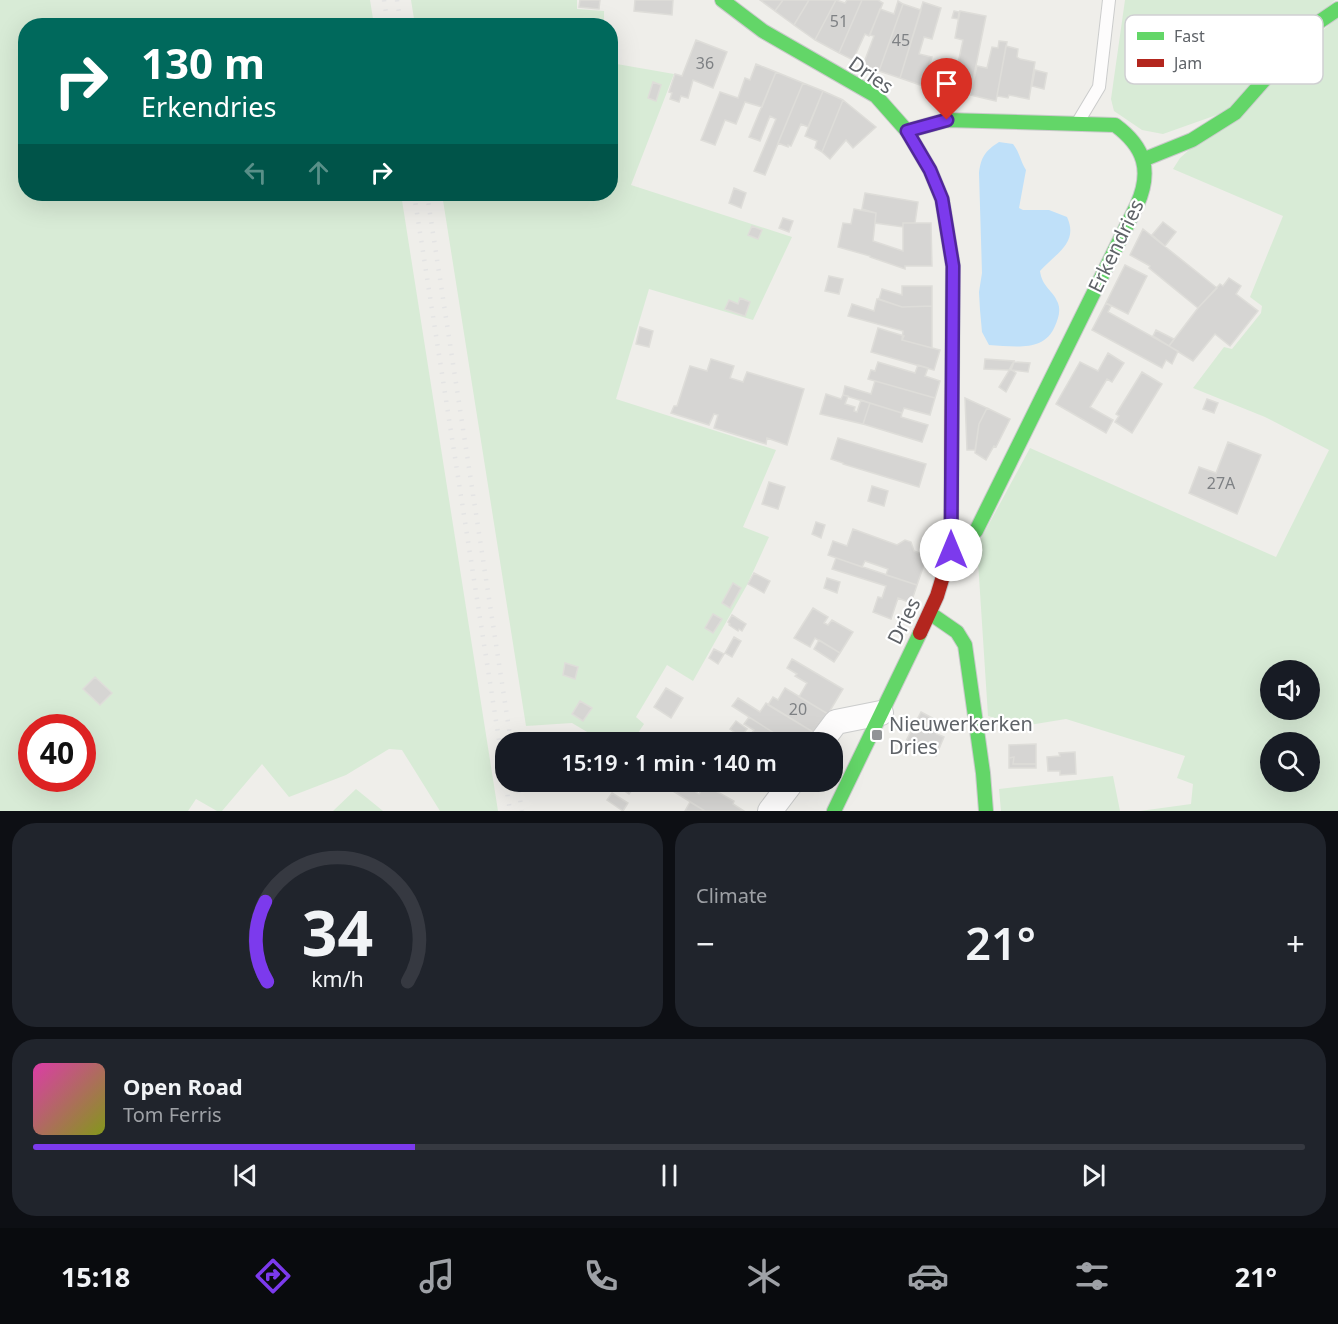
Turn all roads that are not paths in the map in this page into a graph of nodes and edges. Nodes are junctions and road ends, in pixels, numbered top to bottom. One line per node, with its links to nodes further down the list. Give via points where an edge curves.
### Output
1 (722, 0): 7 (street, Dries, via 763,31 876,96)
2 (1109, 0): 6 (lane, via 1099,87)
3 (1338, 9): 4 (street)
4 (1323, 19)
5 (1261, 84): 8 (street, via 1235,113 1192,140)
6 (1078, 123): 7 (street, via 947,120); 8 (street, via 1114,124 1127,133)
7 (907, 131): 9 (street, Dries, via 942,199 953,266)
8 (1144, 159): 9 (street, Erkendries, via 1145,185 1129,222 976,531)
9 (951, 550): 10 (street, Dries)
10 (931, 614): 11 (street, Dries); 16 (street, via 957,632 965,645)
11 (881, 713): 12 (street, via 836,722); 15 (street, Dries)
12 (828, 732)
13 (784, 792): 14 (street)
14 (770, 811)
15 (834, 811)
16 (986, 811)

